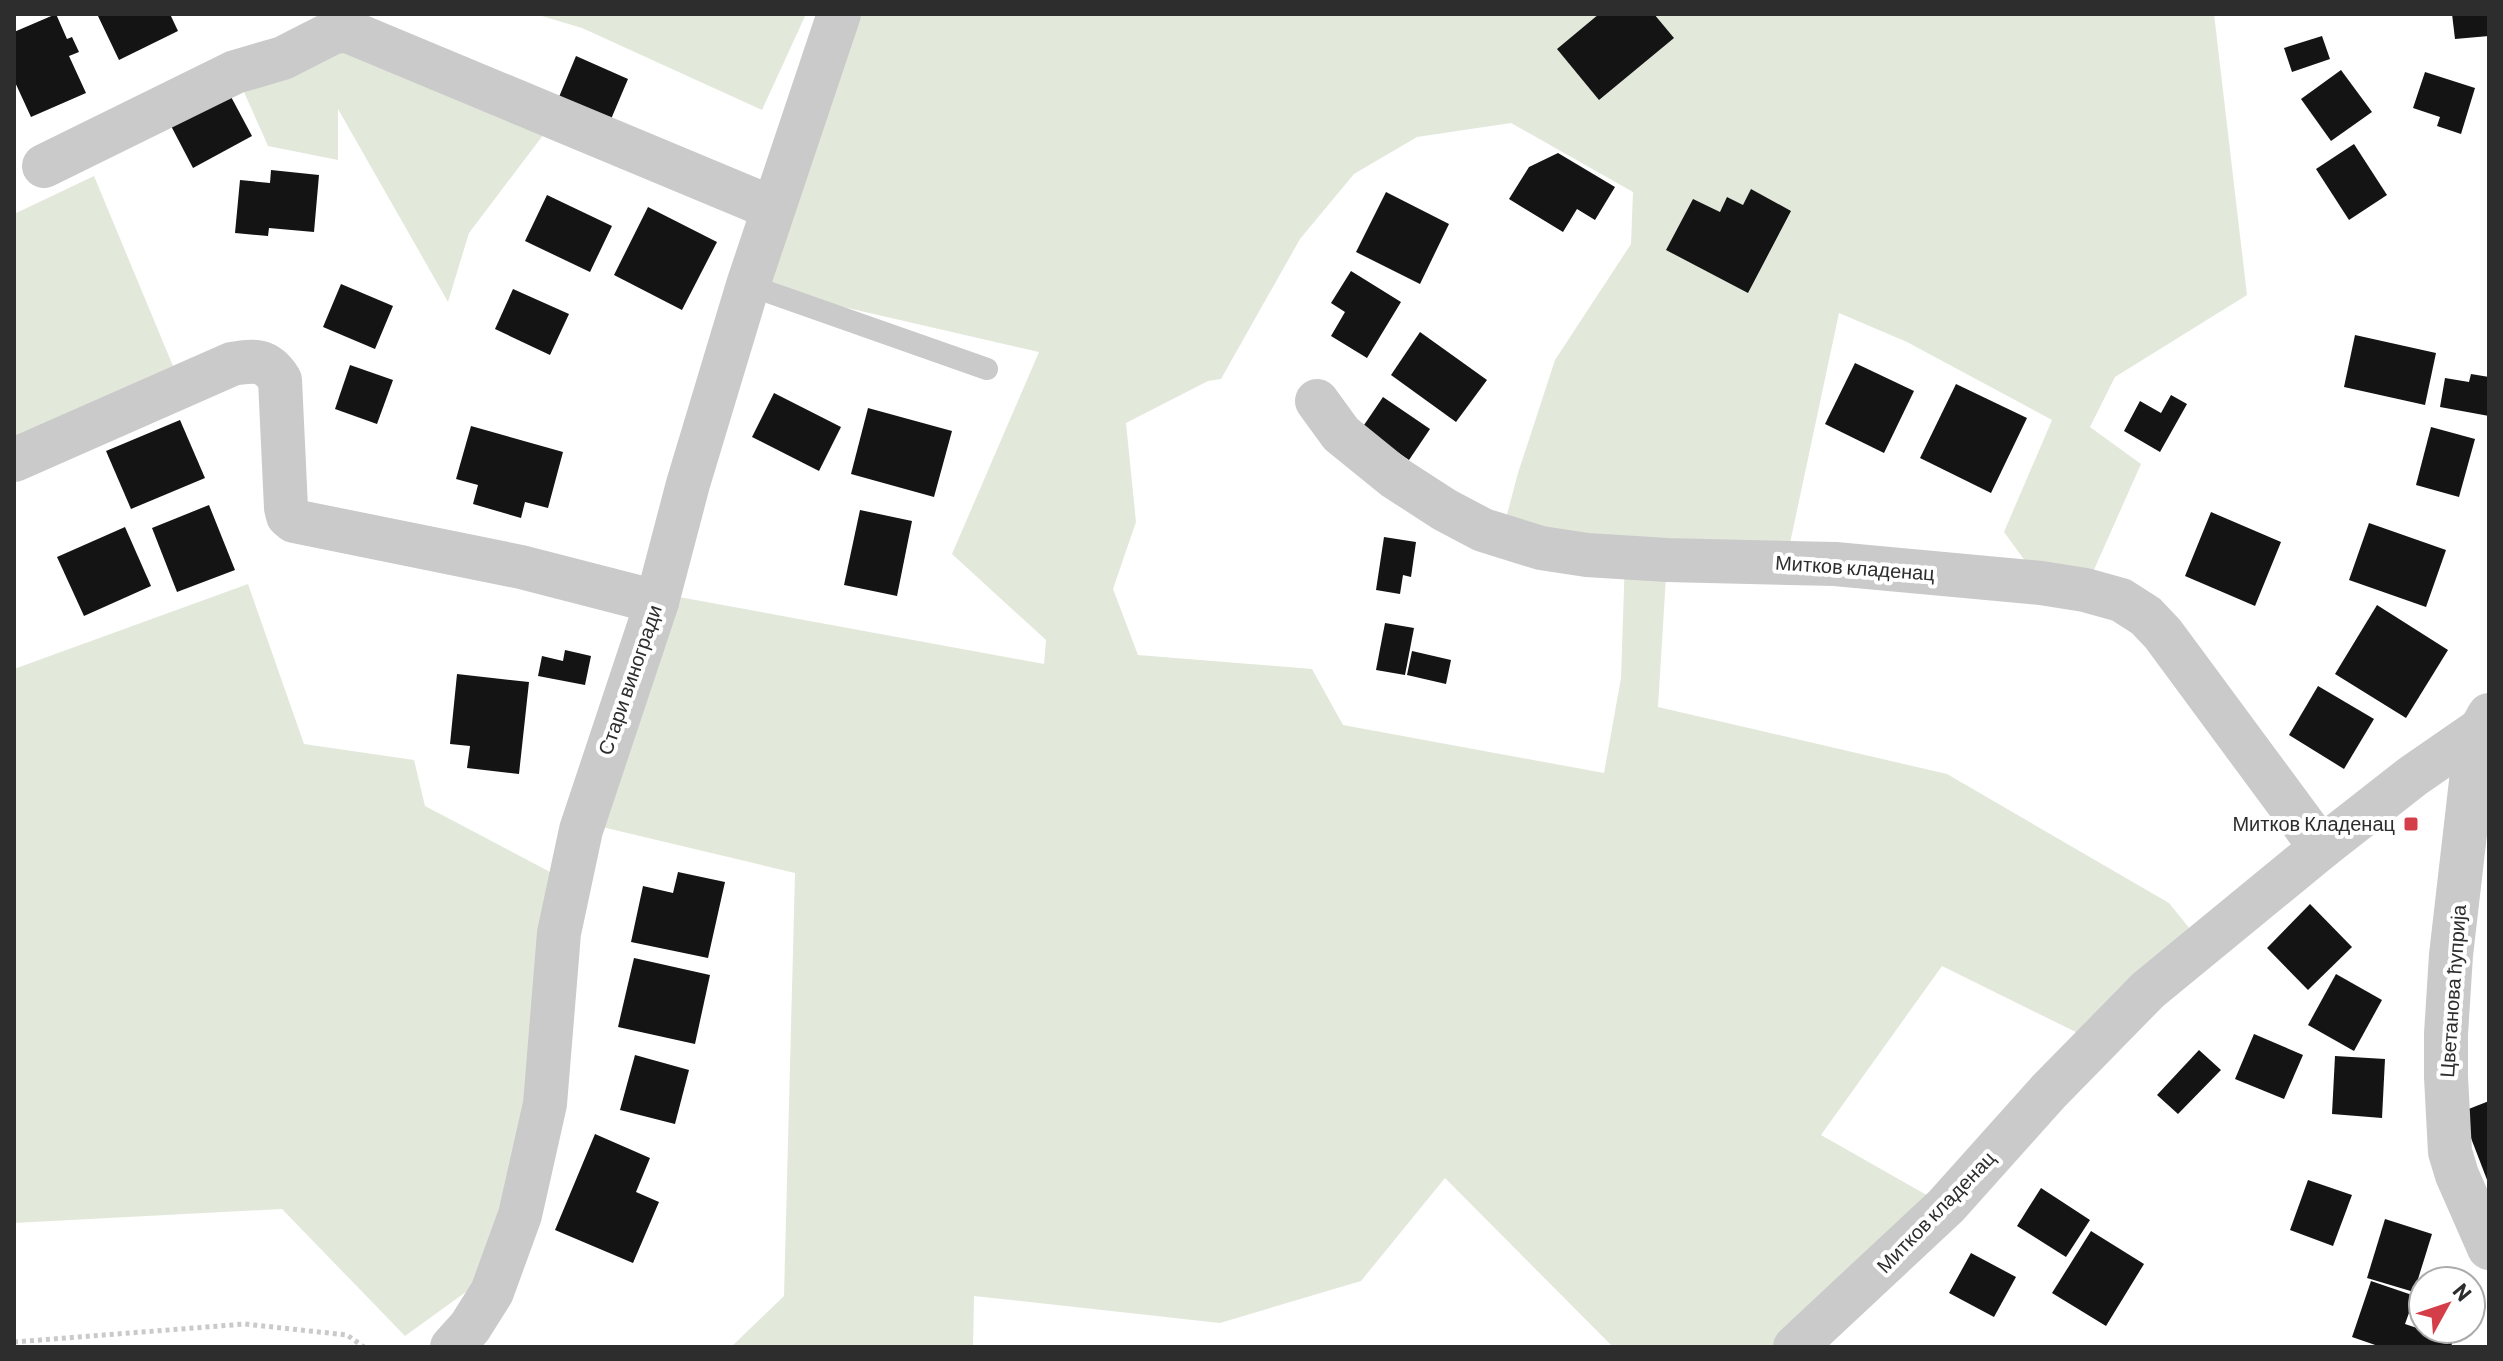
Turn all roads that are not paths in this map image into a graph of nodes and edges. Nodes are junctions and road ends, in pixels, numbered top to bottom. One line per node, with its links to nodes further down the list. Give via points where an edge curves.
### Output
1 (839, 14): 3 (street, Стари виногради)
2 (44, 166): 3 (street, via 235,72 283,58 345,30)
3 (772, 208): 4 (street, Стари виногради)
4 (748, 285): 5 (lane); 8 (street, Стари виногради)
5 (987, 369)
6 (1317, 401): 10 (street, Митков кладенац, via 1341,434 1394,477 1483,530 1541,548 1667,560 1867,567 2041,583 2121,600 2163,634)
7 (14, 460): 8 (street, via 232,364 261,363 272,367 280,380 286,508 294,521 521,567)
8 (657, 602): 12 (street, Стари виногради, via 572,869 559,933 545,1104 520,1215 492,1292)
9 (2485, 722): 10 (street, Митков кладенац); 11 (street, Цветанова ћуприја, via 2473,764 2451,955 2446,1077 2450,1152)
10 (2321, 848): 13 (street, Митков кладенац, via 2148,990 1946,1206)
11 (2489, 1248)
12 (452, 1347)
13 (1795, 1347)

